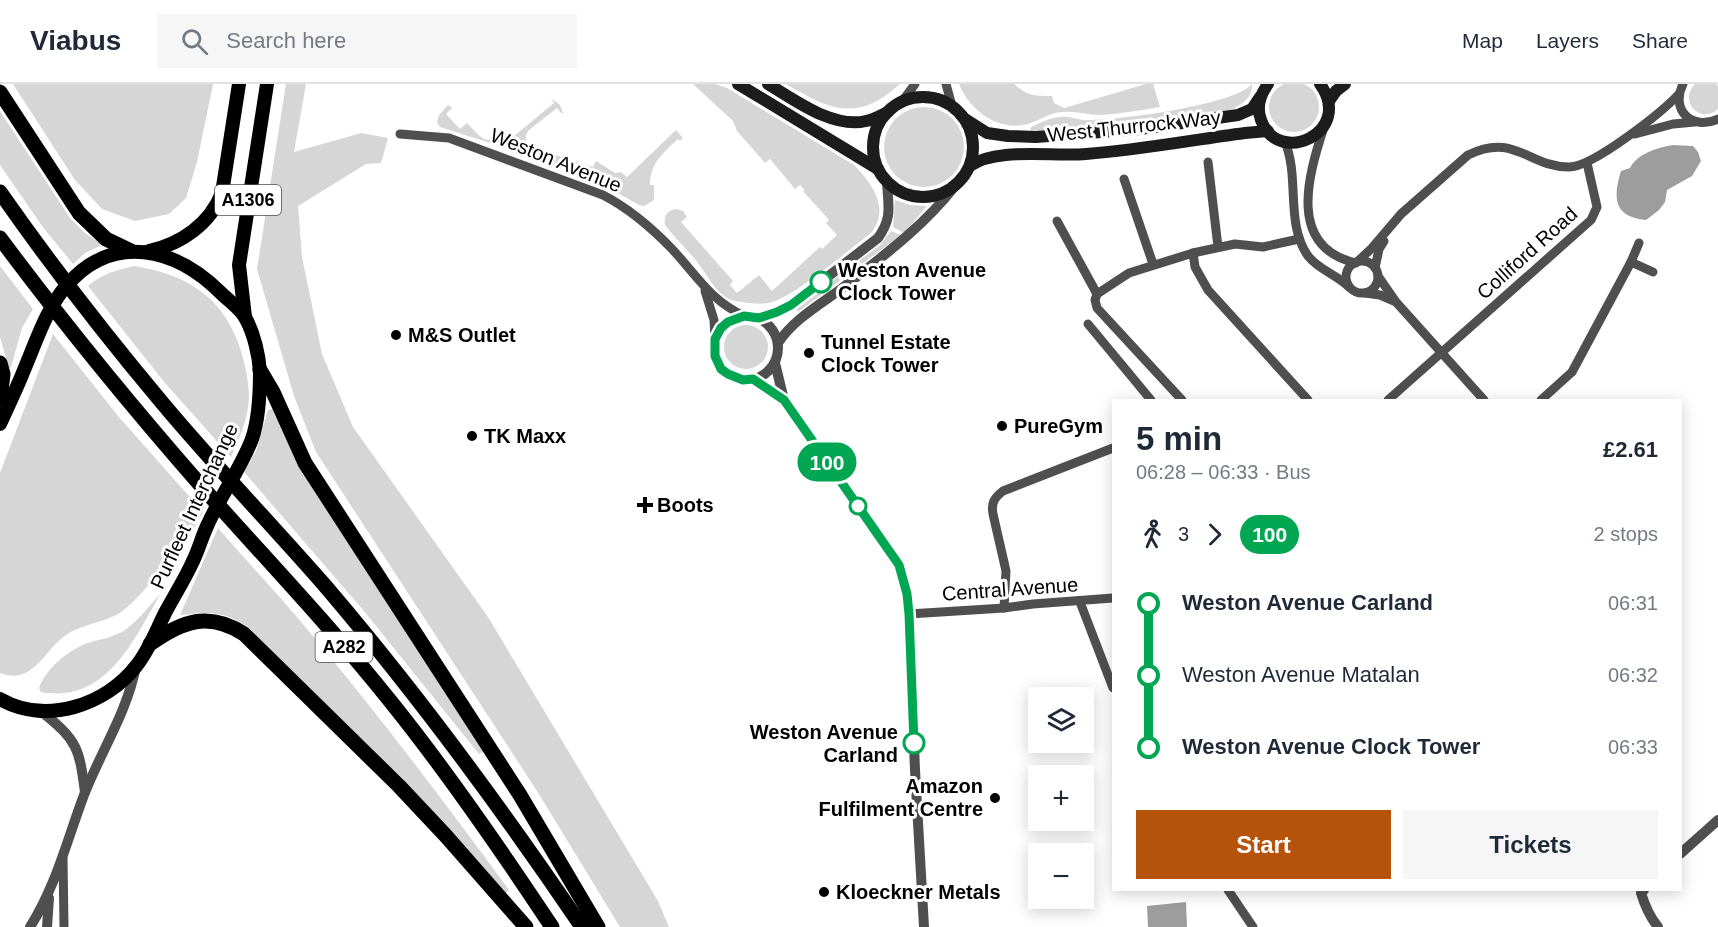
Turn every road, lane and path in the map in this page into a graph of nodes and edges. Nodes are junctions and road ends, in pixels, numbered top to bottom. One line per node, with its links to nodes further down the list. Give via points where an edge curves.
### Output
1 (239, 84): 40 (main road, A1306, via 222,193 216,208 189,234)
2 (267, 84): 53 (main road, A1306, via 238,265)
3 (738, 84): 28 (main road)
4 (768, 84): 16 (main road, via 828,118 857,122)
5 (915, 84): 14 (street)
6 (946, 84): 15 (street)
7 (1320, 84): 13 (main road)
8 (1346, 84): 13 (main road)
9 (1683, 84): 12 (street)
10 (1263, 89): 17 (main road, West Thurrock Way, via 1252,109 1238,115 1140,129 1008,136 987,133); 21 (main road, via 1260,117)
11 (0, 92): 39 (highway, via 79,213 106,239)
12 (1679, 94): 20 (street, via 1681,109); 23 (street)
13 (1329, 101): 19 (main road)
14 (901, 103): 15 (main road, via 926,98); 16 (main road)
15 (952, 106): 17 (main road)
16 (889, 112): 28 (main road, via 874,138)
17 (964, 118): 27 (main road, via 973,142)
18 (1718, 119): 20 (street)
19 (1326, 122): 24 (main road, via 1313,137); 42 (street, via 1307,198 1308,217 1321,244 1339,258)
20 (1696, 122): 23 (street)
21 (1268, 132): 24 (main road); 27 (main road, West Thurrock Way, via 1087,154 994,156)
22 (400, 134): 47 (street, Weston Avenue, via 449,138 621,204 674,251)
23 (1629, 135): 26 (street)
24 (1285, 142): 36 (street, via 1293,166 1294,227)
25 (1208, 162): 38 (street)
26 (1587, 163): 34 (street, via 1561,167 1515,149 1499,146 1478,150); 58 (street, Colliford Road, via 1597,207 1592,220)
27 (970, 166): 31 (main road)
28 (878, 169): 30 (main road)
29 (1124, 179): 44 (street)
30 (887, 181): 31 (main road, via 918,197 941,194); 54 (street, via 889,216 878,238 791,305)
31 (955, 186): 57 (street, via 907,237 793,324)
32 (0, 192): 96 (highway, A282, via 163,404 413,692)
33 (1057, 221): 50 (street)
34 (1389, 228): 42 (street); 45 (street, via 1379,249)
35 (0, 238): 95 (highway, A282, via 73,334 201,486 391,702)
36 (1299, 239): 38 (street, via 1263,247); 48 (street, via 1316,264)
37 (1639, 243): 43 (street)
38 (1218, 247): 41 (street)
39 (131, 251): 40 (main road, Purfleet Interchange); 71 (main road, Purfleet Interchange, via 100,260 67,285 41,330)
40 (149, 251): 53 (main road, Purfleet Interchange, via 201,275)
41 (1193, 253): 44 (street); 66 (street, via 1195,267 1208,290)
42 (1356, 262): 45 (street, via 1366,262); 48 (street, via 1348,270)
43 (1631, 262): 46 (street); 69 (street, via 1572,372)
44 (1153, 264): 50 (street, via 1129,273)
45 (1377, 272): 49 (street, via 1376,285); 51 (street)
46 (1653, 272)
47 (703, 286): 52 (street, Weston Avenue); 56 (street, Weston Avenue, via 714,320)
48 (1349, 286): 49 (street)
49 (1365, 293): 51 (street)
50 (1097, 294): 65 (street, via 1097,308)
51 (1396, 302): 58 (street)
52 (744, 316): 54 (street); 56 (street, via 728,322)
53 (245, 317): 61 (main road, Purfleet Interchange)
54 (759, 318): 57 (street, via 771,328)
55 (1088, 324): 64 (street)
56 (715, 339): 62 (street, via 715,356 721,369 736,379)
57 (778, 343): 60 (street)
58 (1442, 352): 67 (street, Colliford Road); 68 (street)
59 (0, 363): 63 (highway)
60 (775, 363): 62 (street); 70 (street)
61 (260, 370): 77 (main road, Purfleet Interchange, via 252,438); 97 (highway, via 305,463 514,786)
62 (753, 379): 70 (street)
63 (0, 399)
64 (1150, 399)
65 (1181, 399)
66 (1307, 399)
67 (1389, 399)
68 (1483, 399)
69 (1542, 399)
70 (784, 400): 76 (street, via 894,556)
71 (0, 424)
72 (1112, 448): 75 (street, via 994,498 992,507 1006,571)
73 (1112, 598): 74 (street, Central Avenue)
74 (1080, 602): 75 (street, Central Avenue); 79 (street)
75 (1005, 608): 76 (street, Central Avenue)
76 (909, 614): 98 (street)
77 (150, 644): 78 (main road, Purfleet Interchange); 94 (highway, via 178,626 203,620 223,623 244,634 399,786)
78 (136, 666): 83 (main road, Purfleet Interchange, via 120,683 94,699 69,709); 84 (street, via 132,690)
79 (1112, 685)
80 (0, 699): 81 (main road, Purfleet Interchange)
81 (18, 709): 82 (main road); 83 (main road, Purfleet Interchange)
82 (0, 710)
83 (42, 712): 84 (street, via 77,747)
84 (85, 793): 87 (street)
85 (1718, 820): 86 (street)
86 (1682, 852)
87 (63, 855): 90 (street); 93 (street)
88 (1229, 891): 99 (street)
89 (1639, 891): 100 (street)
90 (49, 895): 91 (street); 92 (street)
91 (30, 927)
92 (47, 927)
93 (64, 927)
94 (526, 927)
95 (552, 927)
96 (582, 927)
97 (598, 927)
98 (924, 927)
99 (1253, 927)
100 (1658, 927)

